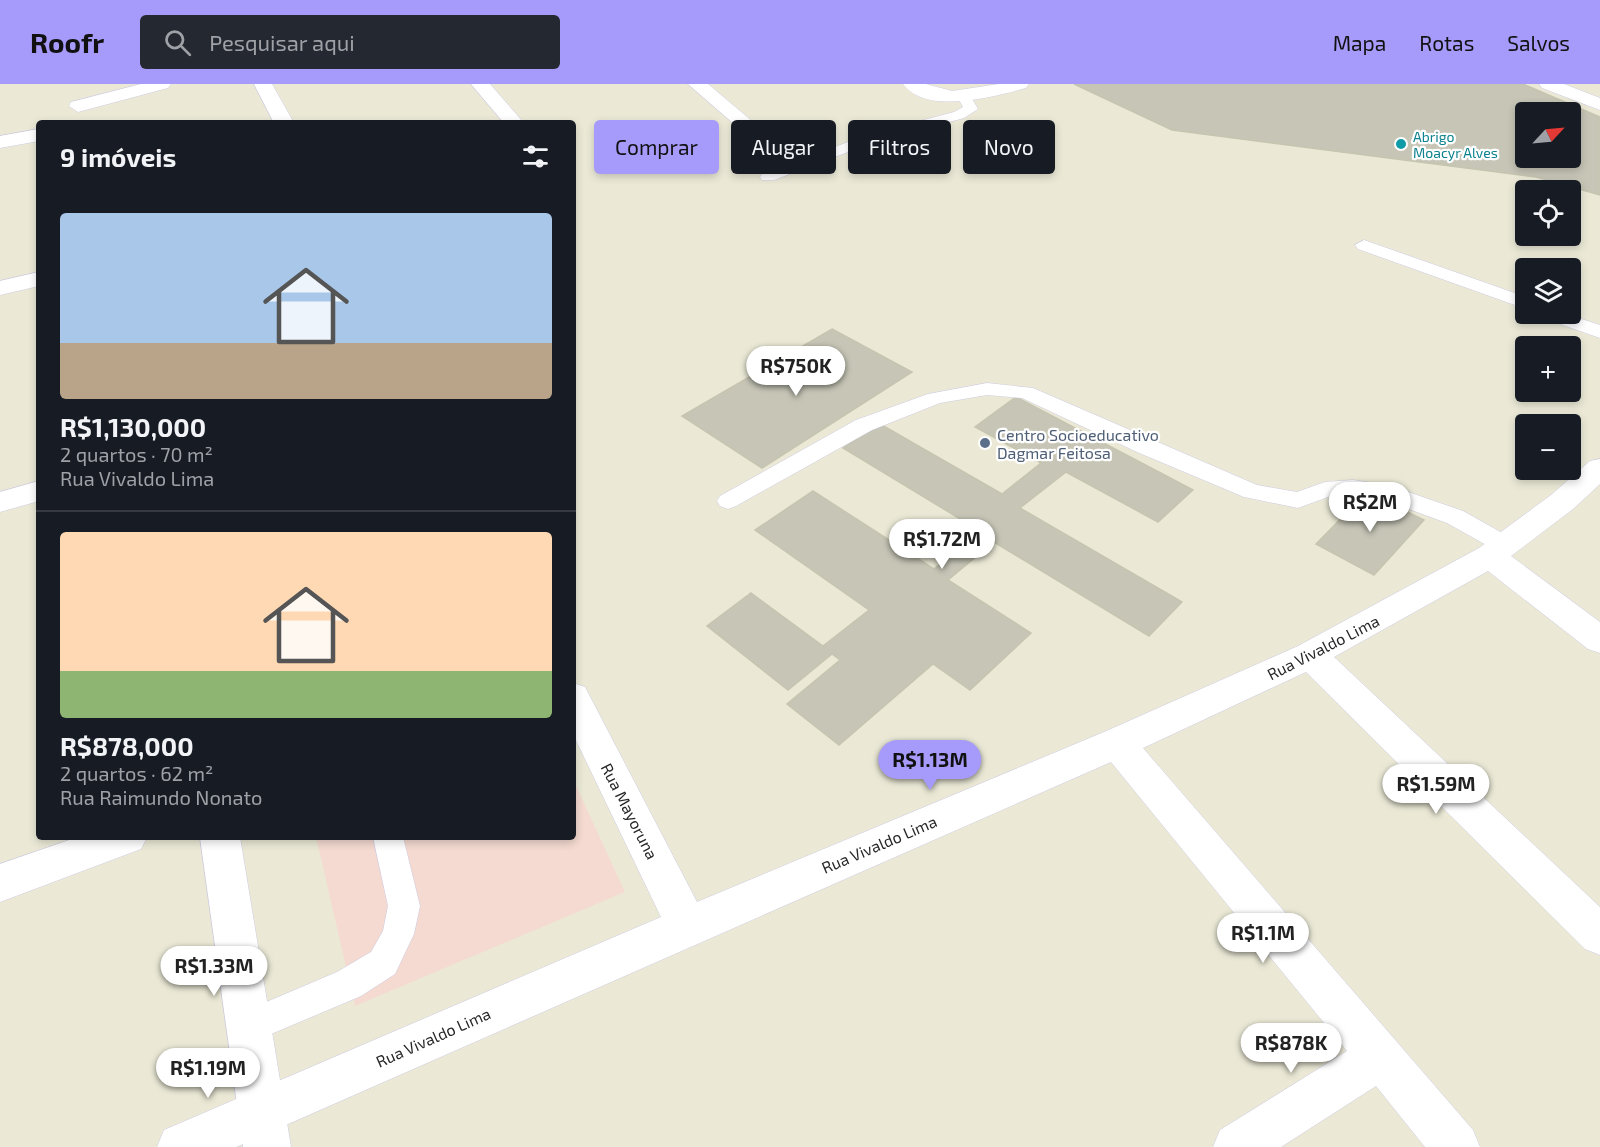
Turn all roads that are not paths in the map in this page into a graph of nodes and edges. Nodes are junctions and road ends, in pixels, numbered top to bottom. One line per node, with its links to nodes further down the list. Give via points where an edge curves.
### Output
1 (72, 84): 11 (street)
2 (162, 84): 11 (street)
3 (263, 84): 12 (street)
4 (480, 84): 13 (street)
5 (698, 84): 14 (street)
6 (912, 84): 9 (street, via 934,96)
7 (1020, 84): 9 (street)
8 (1548, 84): 10 (street)
9 (965, 98): 17 (lane, via 970,109 959,115 872,138)
10 (1600, 104)
11 (77, 114)
12 (282, 120)
13 (511, 120)
14 (741, 120)
15 (36, 136): 16 (street)
16 (0, 142)
17 (768, 177)
18 (1364, 245): 21 (lane)
19 (36, 280): 20 (street)
20 (0, 288)
21 (1515, 300)
22 (1578, 324): 23 (lane)
23 (1600, 332)
24 (1600, 468): 28 (street, Rua Vivaldo Lima)
25 (36, 492): 27 (street)
26 (729, 501): 28 (lane, via 864,425 935,398 987,389 1026,392 1252,492 1298,500 1325,490 1353,487 1391,494 1455,517)
27 (0, 502)
28 (1498, 550): 29 (street); 30 (street, Rua Vivaldo Lima)
29 (1600, 640)
30 (1310, 655): 32 (street, Rua Vivaldo Lima); 38 (street)
31 (576, 703): 37 (street, Rua Mayoruna)
32 (1117, 743): 37 (street, Rua Vivaldo Lima); 40 (street)
33 (119, 840): 36 (street)
34 (220, 840): 39 (street)
35 (389, 840): 39 (lane, via 404,906 398,934 383,963 349,984)
36 (0, 883)
37 (687, 926): 41 (street, Rua Vivaldo Lima)
38 (1600, 935)
39 (250, 1026): 41 (street)
40 (1380, 1056): 43 (street); 44 (street)
41 (264, 1130): 42 (street, Rua Vivaldo Lima)
42 (181, 1147)
43 (1237, 1147)
44 (1456, 1147)

